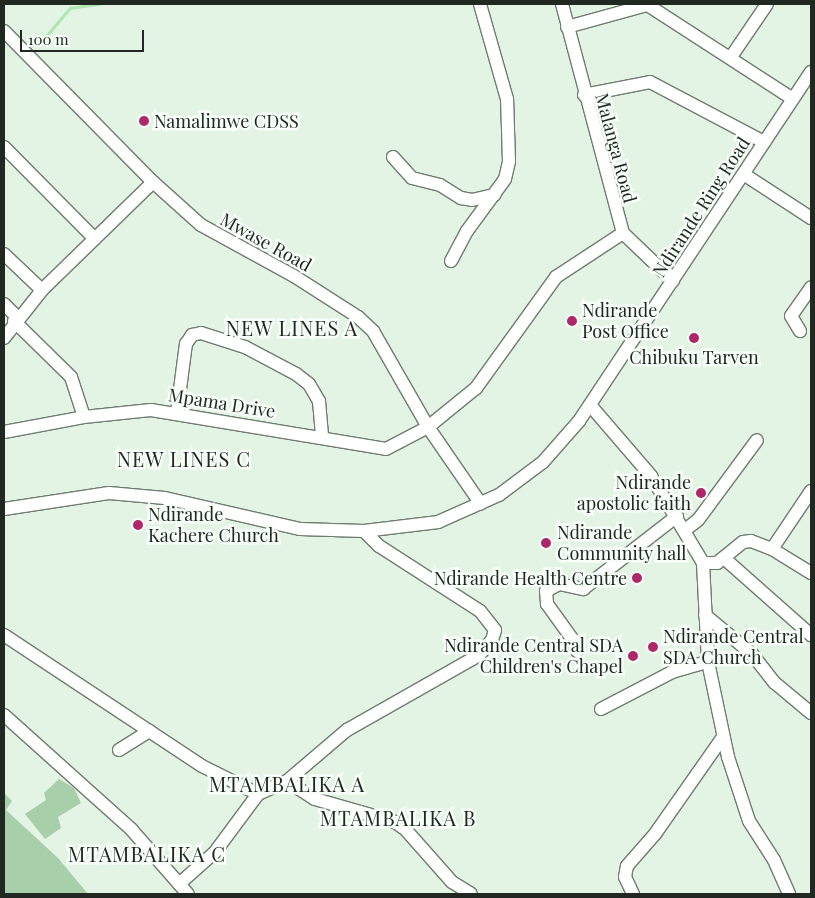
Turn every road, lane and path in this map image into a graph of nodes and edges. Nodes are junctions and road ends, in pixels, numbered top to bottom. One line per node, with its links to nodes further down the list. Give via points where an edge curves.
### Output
1 (480, 4): 16 (street, via 507,99 510,121 510,161 505,178)
2 (562, 4): 5 (street, Malanga Road)
3 (646, 4): 5 (street); 7 (street)
4 (767, 4): 7 (street)
5 (567, 27): 9 (street, Malanga Road)
6 (4, 31): 15 (street, Mwase Road)
7 (731, 57): 10 (street)
8 (811, 72): 10 (street, Ndirande Ring Road)
9 (584, 95): 11 (street, via 650,82); 18 (street, Malanga Road)
10 (793, 100): 11 (street, Ndirande Ring Road)
11 (764, 142): 14 (street, Ndirande Ring Road)
12 (4, 147): 19 (street)
13 (393, 157): 16 (street, via 412,178 440,185 461,198 472,200)
14 (745, 175): 17 (street); 22 (street, Ndirande Ring Road)
15 (153, 182): 19 (street); 32 (street, Mwase Road, via 212,234 294,276 358,317 388,352)
16 (494, 195): 21 (street, via 467,230)
17 (811, 218)
18 (623, 233): 22 (street); 32 (street, Mpama Drive, via 556,277 476,388)
19 (95, 239): 24 (street)
20 (4, 254): 24 (street)
21 (451, 261)
22 (673, 280): 29 (street, Ndirande Ring Road)
23 (811, 287): 27 (street, via 791,316)
24 (42, 290): 26 (street)
25 (4, 304): 26 (street)
26 (16, 319): 28 (street); 31 (street, via 71,377)
27 (800, 331)
28 (4, 338)
29 (590, 405): 37 (street, Ndirande Ring Road, via 543,462 523,479); 39 (street, via 651,476)
30 (177, 412): 31 (street, Mpama Drive, via 134,410); 34 (street, Mpama Drive); 34 (street, via 186,344 192,335 201,333 252,351 309,384 319,401)
31 (84, 417): 33 (street, Mpama Drive)
32 (428, 427): 34 (street, Mpama Drive, via 386,449); 37 (street, Mwase Road)
33 (4, 432)
34 (322, 438)
35 (757, 440): 40 (street, via 698,520)
36 (811, 491): 42 (street)
37 (481, 504): 41 (street, Ndirande Ring Road, via 438,522)
38 (4, 509): 41 (street, Ndirande Ring Road, via 109,492 165,498 300,529)
39 (677, 516): 40 (street); 49 (street, via 583,589 559,584 546,591 547,604 573,640)
40 (686, 530): 44 (street)
41 (364, 532): 57 (street, via 379,546 467,601 494,627 494,636 479,656 347,730)
42 (772, 549): 43 (street, via 746,541); 45 (street)
43 (725, 559): 44 (street, via 717,563); 48 (street)
44 (703, 563): 46 (street)
45 (811, 573)
46 (705, 615): 50 (street); 52 (street, via 752,654 774,683)
47 (4, 635): 54 (street)
48 (811, 636)
49 (577, 651)
50 (708, 662): 51 (street, via 672,672); 55 (street)
51 (601, 709)
52 (811, 712)
53 (4, 714): 59 (street, via 131,829)
54 (149, 731): 56 (street); 58 (street, via 202,766)
55 (723, 737): 62 (street, via 659,829 627,866 625,876); 63 (street, via 745,812 774,860)
56 (119, 750)
57 (287, 781): 58 (street); 61 (street, via 315,799 395,822 452,882)
58 (258, 794): 59 (street, via 216,852)
59 (179, 884): 60 (street)
60 (188, 894)
61 (471, 894)
62 (633, 894)
63 (789, 894)

